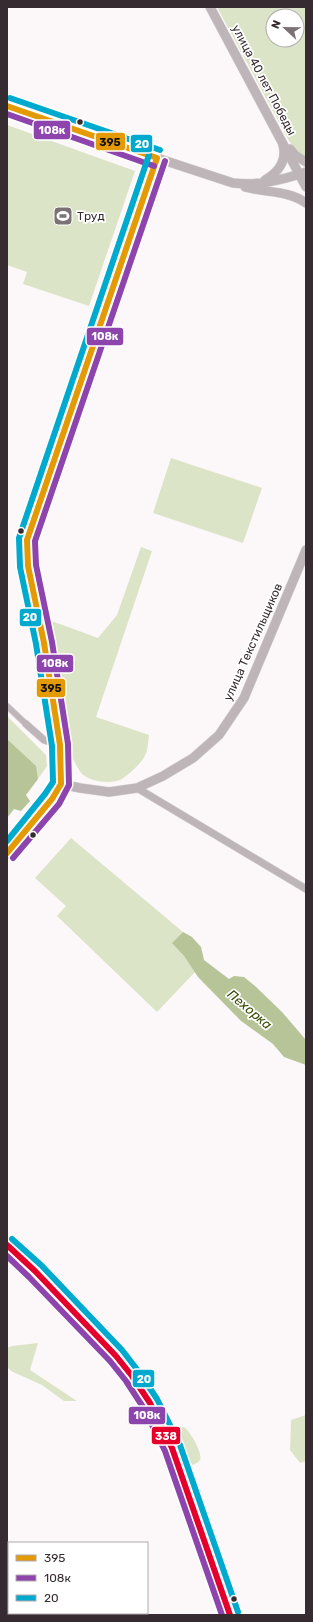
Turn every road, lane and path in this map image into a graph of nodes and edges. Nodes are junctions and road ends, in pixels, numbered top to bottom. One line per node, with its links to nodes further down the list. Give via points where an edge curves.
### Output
1 (210, 7): 3 (street, улица 40 лет Победы)
2 (7, 106): 4 (main road)
3 (280, 136): 5 (street, via 295,155); 6 (street, улица 40 лет Победы); 8 (street, via 284,153 281,165 271,177)
4 (157, 158): 7 (street); 14 (main road, via 27,540 30,577 44,643)
5 (306, 162)
6 (303, 173): 8 (street); 9 (street, улица 40 лет Победы)
7 (233, 183): 8 (street); 10 (street, via 255,190 288,194)
8 (255, 184)
9 (306, 186)
10 (306, 203)
11 (306, 550): 16 (street, улица Текстильщиков, via 244,698 219,735 193,758)
12 (7, 706): 13 (street)
13 (26, 724): 14 (street, via 44,740)
14 (60, 745): 15 (main road)
15 (61, 784): 16 (street, улица Текстильщиков, via 109,792); 17 (main road, via 52,799)
16 (137, 788): 18 (street)
17 (7, 853)
18 (306, 889)
19 (7, 1245): 20 (main road, via 116,1356 150,1403 172,1448)
20 (230, 1615)

